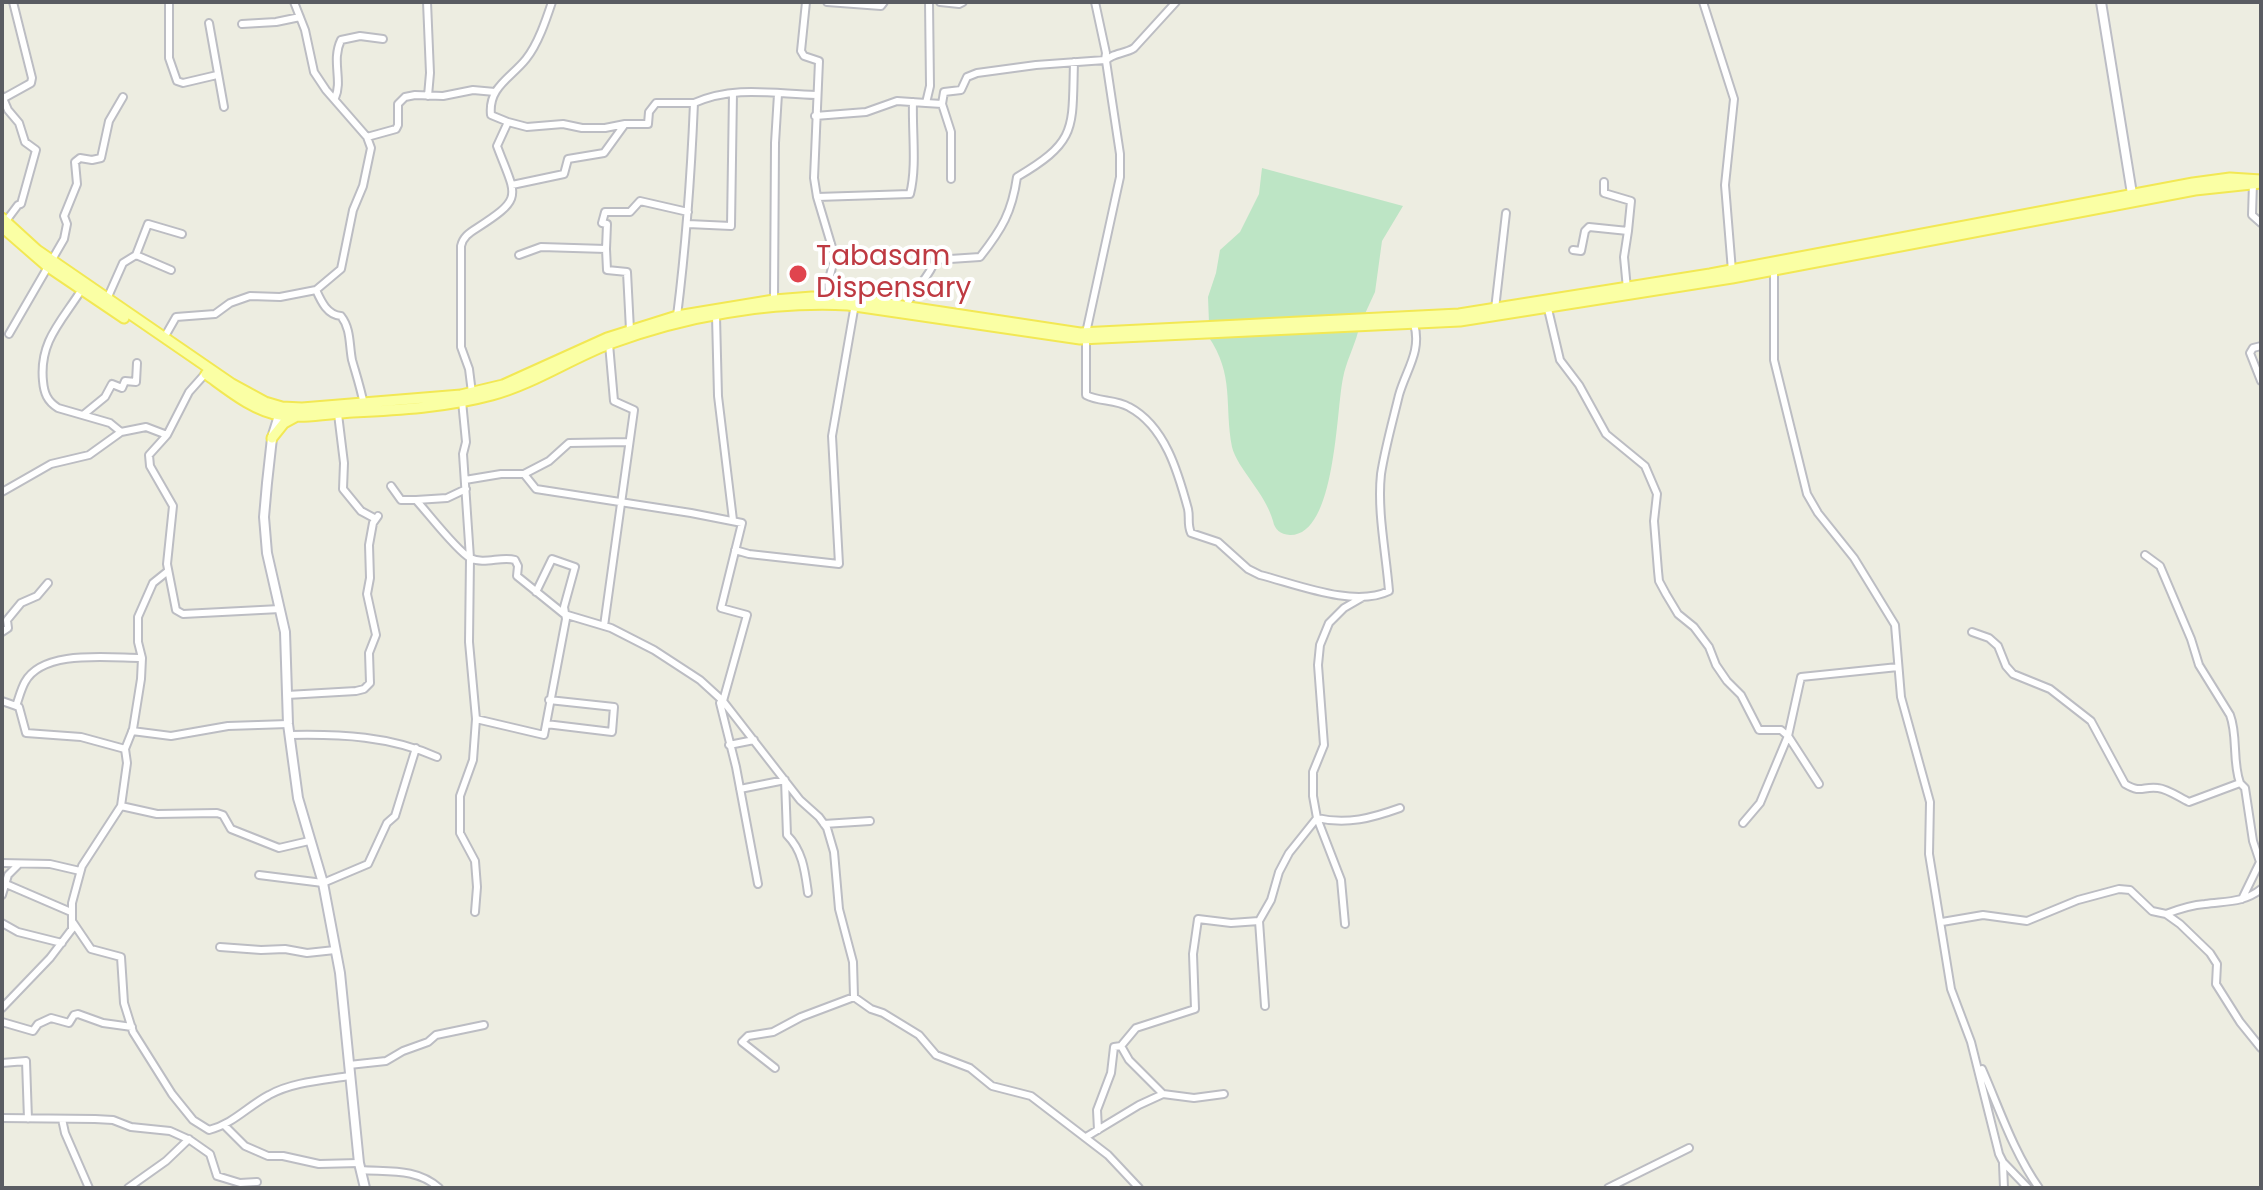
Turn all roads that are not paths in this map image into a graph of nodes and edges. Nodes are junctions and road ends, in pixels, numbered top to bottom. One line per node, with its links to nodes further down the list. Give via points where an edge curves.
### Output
1 (13, 2): 30 (street, via 32,78)
2 (169, 2): 23 (street, via 169,58 177,81)
3 (294, 2): 17 (street)
4 (427, 2): 28 (street)
5 (552, 2): 24 (street, via 526,59)
6 (806, 2): 27 (street, via 801,51 819,61)
7 (827, 2): 8 (street)
8 (843, 2): 9 (street)
9 (884, 2)
10 (929, 2): 34 (street)
11 (940, 2): 12 (street)
12 (963, 2)
13 (1095, 2): 21 (street)
14 (1176, 2): 21 (street, via 1134,48)
15 (1703, 2): 61 (street, via 1734,99 1725,185)
16 (2101, 2): 46 (street)
17 (300, 17): 19 (street); 31 (street, via 314,72)
18 (209, 23): 23 (street)
19 (242, 24)
20 (383, 39): 31 (street, via 341,40 335,51)
21 (1106, 59): 22 (street); 78 (street, via 1120,177)
22 (1074, 62): 35 (street, via 971,75 961,90 944,92); 69 (street, via 1067,137 1017,177 1007,217 980,257 935,260)
23 (217, 75): 36 (street)
24 (495, 92): 28 (street); 38 (street, via 491,115)
25 (733, 93): 26 (street); 33 (street); 51 (street, via 731,226)
26 (778, 94): 27 (street); 67 (street)
27 (816, 95): 37 (street)
28 (428, 96): 40 (street, via 401,100 396,129)
29 (123, 97): 58 (street, via 109,121 101,158 75,162 77,184 64,216 66,230)
30 (2, 98): 49 (street, via 25,142 36,150 21,204)
31 (335, 98): 40 (street)
32 (913, 102): 34 (street); 37 (street); 45 (street, via 915,177 910,194)
33 (694, 103): 39 (street, via 656,103 648,124); 47 (street)
34 (926, 103): 35 (street)
35 (942, 104): 41 (street, via 951,132)
36 (224, 107)
37 (815, 116): 45 (street)
38 (508, 122): 39 (street, via 582,128); 44 (street, via 497,146)
39 (625, 124): 44 (street, via 604,153 568,159 564,174)
40 (367, 137): 64 (street, via 370,155 341,269)
41 (951, 179)
42 (1604, 182): 52 (street, via 1604,193 1631,201)
43 (2257, 182): 46 (main road); 50 (street, via 2252,215)
44 (512, 185): 85 (street, via 507,209 462,239 461,347)
45 (817, 197): 65 (street, via 834,254 827,285)
46 (2133, 197): 59 (main road)
47 (688, 212): 51 (street); 54 (street, via 645,200 630,212 605,212)
48 (1506, 213): 70 (street)
49 (3, 222): 58 (main road)
50 (2261, 223)
51 (688, 224): 72 (street)
52 (1628, 231): 55 (street, via 1589,227 1581,251); 63 (street)
53 (182, 234): 56 (street, via 148,224)
54 (606, 249): 57 (street, via 541,247); 76 (street, via 607,270 627,272)
55 (1573, 250)
56 (136, 255): 60 (street); 66 (street, via 126,259)
57 (519, 255)
58 (49, 263): 62 (main road); 66 (main road); 77 (street)
59 (1774, 266): 61 (main road); 71 (main road); 118 (street, via 1774,360 1807,494 1895,625)
60 (171, 270)
61 (1732, 271): 63 (main road)
62 (82, 289): 83 (main road); 91 (street, via 45,346 42,366 50,403)
63 (1627, 289): 70 (main road)
64 (316, 290): 79 (street, via 250,296 215,314 176,317); 87 (street, via 327,309 347,323)
65 (830, 297): 67 (main road); 68 (main road)
66 (107, 299): 79 (main road)
67 (774, 300): 72 (main road)
68 (855, 302): 69 (main road); 73 (main road); 78 (main road, via 1038,335); 105 (street, via 832,436 839,564)
69 (906, 306): 78 (main road)
70 (1495, 309): 74 (main road)
71 (1548, 309): 75 (main road); 129 (street, via 1560,360 1606,434 1645,466 1657,494 1658,571 1666,594 1709,647 1759,730 1781,730)
72 (677, 316): 76 (main road)
73 (716, 316): 80 (main road); 104 (street, via 718,396)
74 (1368, 324): 75 (main road); 78 (main road)
75 (1414, 324): 111 (street, via 1418,338 1381,474 1389,591)
76 (630, 330): 85 (main road, via 503,385)
77 (9, 334)
78 (1086, 336): 111 (street, via 1086,395 1129,407 1156,430 1179,481 1191,533 1218,542 1260,575)
79 (164, 338): 89 (main road)
80 (609, 344): 86 (main road, via 505,391); 96 (street, via 614,401 634,410)
81 (2261, 346): 84 (street, via 2250,353)
82 (137, 363): 91 (street, via 136,382 125,381 122,388 112,384)
83 (205, 374): 88 (main road); 94 (street, via 189,392)
84 (2261, 381)
85 (472, 393): 87 (main road)
86 (462, 401): 90 (main road); 98 (street)
87 (364, 405): 89 (main road)
88 (264, 410): 89 (main road); 95 (main road)
89 (280, 411): 92 (main road); 95 (street)
90 (338, 414): 92 (main road); 119 (street, via 343,489 361,511 376,517 367,594 376,635 369,653 370,683 356,691)
91 (83, 415): 93 (street)
92 (302, 415): 95 (main road, via 284,423)
93 (121, 432): 94 (street, via 146,427); 101 (street, via 89,455 51,464)
94 (167, 435): 108 (street, via 149,455 173,506)
95 (272, 438): 112 (street, via 264,517)
96 (629, 442): 97 (street, via 569,443); 103 (street)
97 (524, 474): 98 (street); 103 (street, via 536,489)
98 (465, 480): 100 (street)
99 (391, 486): 102 (street, via 401,500)
100 (466, 489): 102 (street, via 447,498); 107 (street)
101 (2, 492)
102 (416, 500): 107 (street)
103 (622, 502): 104 (street); 114 (street)
104 (733, 520): 105 (street, via 742,523)
105 (735, 550): 122 (street, via 721,608 747,615)
106 (2145, 555): 136 (street, via 2160,566 2199,665 2230,715)
107 (470, 558): 110 (street, via 515,560 517,576); 124 (street, via 469,642)
108 (168, 571): 112 (street, via 176,610 183,614); 117 (street, via 153,583 138,617)
109 (48, 583): 115 (street, via 21,603)
110 (536, 592): 113 (street); 113 (street, via 552,559 575,567)
111 (1363, 597): 141 (street, via 1329,623 1320,645 1324,745 1313,772)
112 (280, 609): 119 (street)
113 (564, 614): 114 (street); 120 (street)
114 (604, 626): 122 (street, via 654,650)
115 (2, 632)
116 (1972, 632): 136 (street, via 1998,646 2013,674 2050,689 2091,721 2125,784 2137,791 2157,788 2189,802)
117 (142, 658): 123 (street, via 49,662 26,680); 127 (street)
118 (1898, 667): 129 (street, via 1801,677); 162 (street, via 1909,733 1930,802 1929,854)
119 (287, 695): 125 (street)
120 (549, 700): 126 (street); 126 (street, via 614,707 612,732)
121 (2, 701): 123 (street)
122 (723, 701): 130 (street); 131 (street)
123 (16, 706): 133 (street, via 26,733 81,737)
124 (476, 719): 126 (street, via 544,735); 158 (street, via 473,760 459,813 460,833 475,861)
125 (288, 724): 127 (street, via 228,726 171,736); 128 (street)
126 (546, 724)
127 (132, 731): 133 (street)
128 (290, 735): 132 (street, via 343,733); 145 (street)
129 (1788, 736): 137 (street); 143 (street, via 1760,803)
130 (754, 740): 131 (street); 135 (street)
131 (729, 745): 138 (street)
132 (416, 748): 134 (street); 150 (street, via 395,816 368,864)
133 (125, 749): 139 (street)
134 (437, 757)
135 (785, 780): 138 (street); 144 (street); 154 (street, via 787,835 803,863)
136 (2240, 783): 156 (street, via 2260,862)
137 (1819, 784)
138 (740, 789): 152 (street)
139 (121, 806): 145 (street, via 157,814 217,813 236,832 279,848); 148 (street)
140 (1400, 808): 141 (street, via 1367,819)
141 (1317, 818): 161 (street, via 1289,853); 164 (street, via 1341,880)
142 (870, 821): 144 (street)
143 (1743, 823)
144 (824, 824): 168 (street, via 834,852)
145 (309, 841): 150 (street)
146 (2, 863): 147 (street)
147 (19, 864): 148 (street); 151 (street)
148 (80, 871): 157 (street)
149 (259, 875): 150 (street)
150 (323, 883): 167 (street)
151 (6, 884): 155 (street); 157 (street)
152 (758, 884)
153 (2261, 889): 156 (street)
154 (808, 893)
155 (2, 895)
156 (2242, 899): 159 (street)
157 (71, 912): 160 (street)
158 (475, 912)
159 (2166, 914): 162 (street, via 2152,911 2130,890 2119,889 2027,921 1983,915); 175 (street, via 2210,953 2217,964 2216,984)
160 (72, 921): 165 (street); 173 (street, via 91,949 121,957 124,1003)
161 (1259, 921): 169 (street); 174 (street, via 1198,919 1195,1009 1136,1028)
162 (1942, 922): 176 (street, via 1951,989)
163 (2, 923): 165 (street)
164 (1345, 924)
165 (62, 943): 170 (street)
166 (220, 947): 167 (street)
167 (335, 950): 178 (street)
168 (854, 997): 179 (street, via 742,1042); 188 (street, via 919,1035 936,1055 970,1068 992,1086 1031,1096)
169 (1265, 1006)
170 (2, 1008)
171 (2, 1022): 173 (street, via 33,1031 51,1018 69,1023 78,1014)
172 (484, 1025): 178 (street, via 436,1035 386,1061)
173 (132, 1027): 186 (street, via 193,1120 209,1130)
174 (1121, 1046): 181 (street); 187 (street, via 1114,1047 1097,1110)
175 (2261, 1048)
176 (1974, 1052): 191 (street); 202 (street, via 2015,1151)
177 (2, 1063): 184 (street, via 26,1061)
178 (349, 1065): 180 (street)
179 (775, 1068)
180 (349, 1076): 186 (street, via 272,1093); 192 (street)
181 (1163, 1094): 182 (street); 187 (street)
182 (1224, 1094)
183 (2, 1118): 184 (street)
184 (28, 1119): 185 (street)
185 (62, 1119): 189 (street, via 113,1120); 194 (street)
186 (224, 1125): 192 (street, via 245,1146 268,1156)
187 (1098, 1130): 188 (street)
188 (1086, 1137): 198 (street)
189 (189, 1139): 193 (street, via 210,1154 217,1176); 195 (street)
190 (1689, 1148): 199 (street)
191 (2003, 1162): 200 (street); 201 (street)
192 (360, 1167): 196 (street); 197 (street, via 413,1172)
193 (257, 1182)
194 (89, 1188)
195 (128, 1188)
196 (365, 1188)
197 (439, 1188)
198 (1139, 1188)
199 (1608, 1188)
200 (2004, 1188)
201 (2028, 1188)
202 (2039, 1188)

